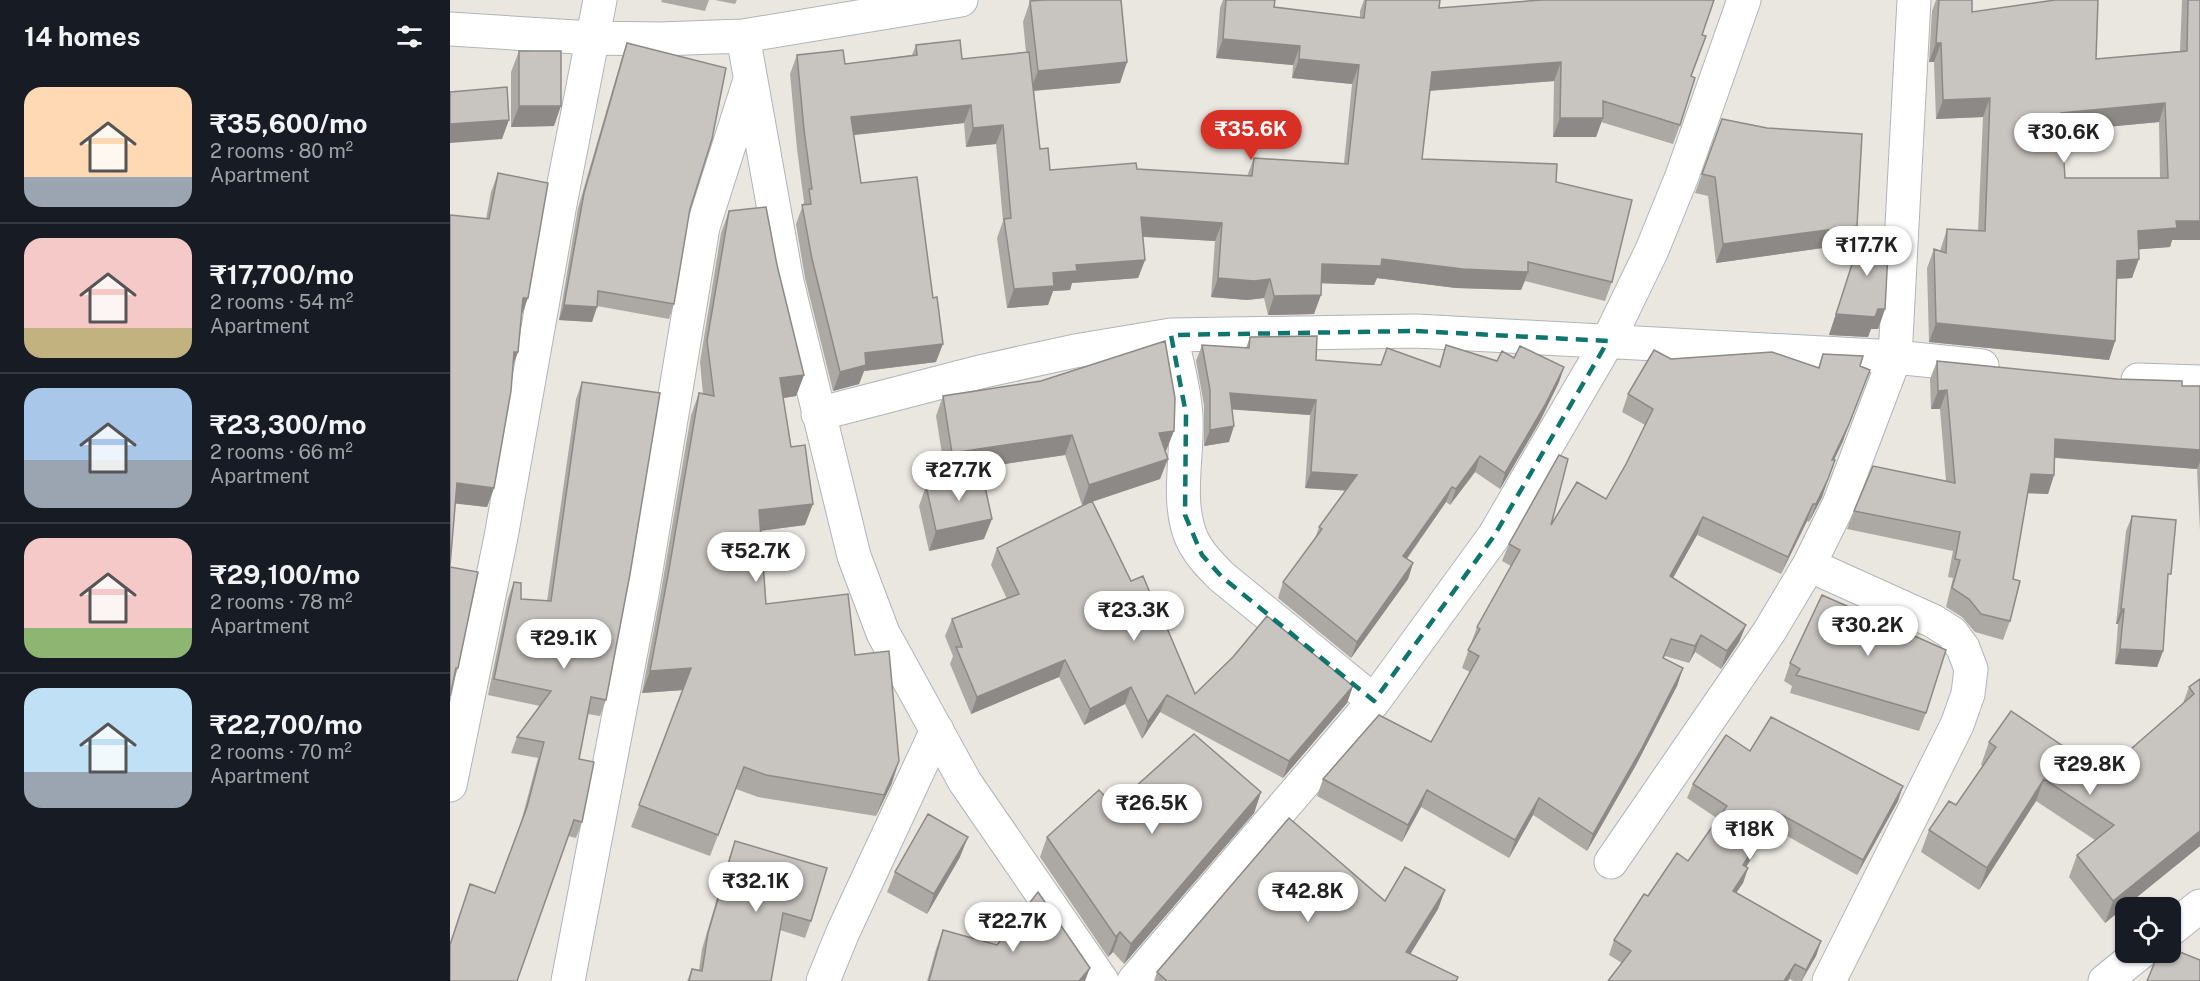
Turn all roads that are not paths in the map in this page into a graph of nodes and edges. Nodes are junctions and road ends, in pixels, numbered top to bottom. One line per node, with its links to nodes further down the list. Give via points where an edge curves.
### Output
1 (600, 0): 7 (street)
2 (960, 0): 6 (street)
3 (1744, 0): 10 (street, via 1682,177)
4 (1914, 0): 11 (street)
5 (450, 29): 7 (street)
6 (743, 36): 7 (street); 8 (street)
7 (592, 38): 19 (street, via 501,537)
8 (751, 79): 15 (street, via 787,282); 24 (street, via 704,227 642,594)
9 (1171, 335): 10 (street, via 1416,331); 15 (street, via 984,371); 17 (street, via 1186,414 1184,497 1191,537 1222,577)
10 (1608, 341): 11 (street); 17 (street, via 1494,536)
11 (1895, 357): 12 (street); 16 (street, via 1839,504)
12 (2009, 369)
13 (2112, 379): 14 (street)
14 (2200, 382)
15 (818, 414): 18 (street, via 854,556 883,633)
16 (1809, 565): 20 (street, via 1769,632); 28 (street, via 1952,633 1964,648 1971,669 1968,694 1957,725)
17 (1374, 701): 27 (street)
18 (937, 730): 25 (street); 26 (street, via 965,782)
19 (450, 784)
20 (1611, 862)
21 (2200, 906): 22 (street)
22 (2181, 921)
23 (2128, 963): 29 (street)
24 (568, 981)
25 (823, 981)
26 (1102, 981)
27 (1134, 981)
28 (1829, 981)
29 (2105, 981)

